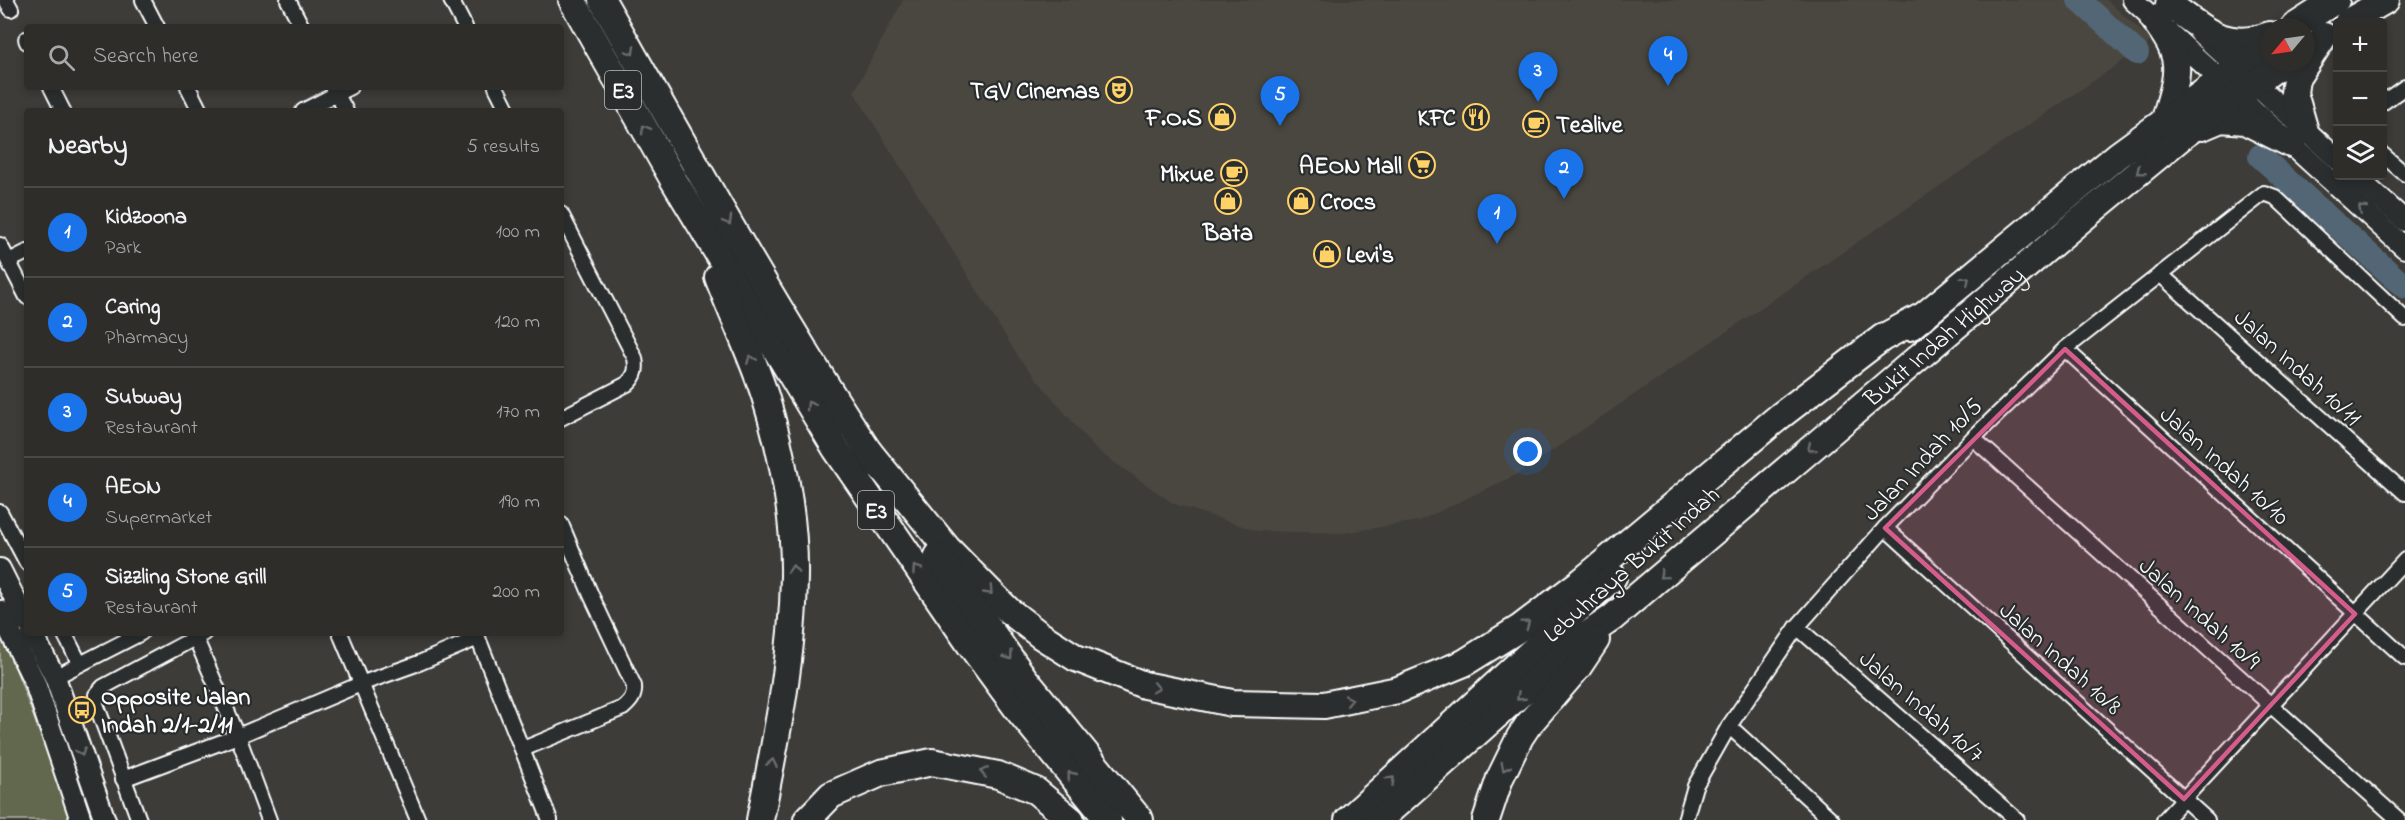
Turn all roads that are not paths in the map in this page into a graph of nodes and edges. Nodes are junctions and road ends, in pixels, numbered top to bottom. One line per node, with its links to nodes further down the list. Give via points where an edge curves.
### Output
1 (143, 0): 11 (street)
2 (288, 0): 12 (street)
3 (451, 0): 13 (street)
4 (572, 0): 36 (highway, E3, one-way to 4)
5 (603, 0): 51 (highway, E3, one-way to 51, via 748,257)
6 (2133, 0): 9 (main road)
7 (2336, 0): 14 (highway)
8 (2386, 0): 10 (highway)
9 (2162, 7): 15 (highway, via 2223,40 2239,43); 19 (main road); 31 (highway, via 2176,62)
10 (2355, 18)
11 (155, 24)
12 (300, 24)
13 (463, 24)
14 (2315, 24)
15 (2261, 38)
16 (2261, 54): 19 (highway, Bukit Indah Highway)
17 (2261, 72): 19 (highway, Bukit Indah Highway)
18 (2298, 72): 32 (highway, via 2294,93)
19 (2237, 81): 31 (highway, Bukit Indah Highway); 32 (main road)
20 (2405, 87): 25 (street)
21 (52, 90): 26 (street)
22 (190, 90): 27 (street)
23 (335, 90): 28 (street); 29 (street)
24 (498, 90): 30 (street)
25 (2387, 100)
26 (62, 108)
27 (198, 108)
28 (308, 108)
29 (344, 108)
30 (506, 108)
31 (2175, 127): 32 (highway, via 2221,119 2245,121); 46 (highway, Bukit Indah Highway, one-way to 31, via 2118,155); 62 (highway, Bukit Indah Highway, one-way to 62, via 1965,316)
32 (2298, 138): 33 (main road); 41 (main road, one-way to 32)
33 (2333, 158)
34 (2387, 158): 35 (street)
35 (2405, 174)
36 (674, 179): 90 (highway, one-way to 36, via 780,724 791,636 794,574 788,494 762,387); 93 (highway, E3, one-way to 36, via 1013,702 921,576 836,449)
37 (2359, 180): 39 (main road)
38 (564, 220): 49 (street, via 635,358 635,373 627,384)
39 (2405, 221)
40 (0, 245): 43 (street)
41 (2405, 248)
42 (24, 254): 43 (street)
43 (9, 261): 45 (street)
44 (2160, 274): 47 (street, Jalan Indah 10/5, via 2264,193 2275,197); 48 (street, Jalan Indah 10/5); 52 (street, Jalan Indah 10/11)
45 (24, 291)
46 (1921, 317): 51 (highway, one-way to 46, via 947,548 1008,610 1076,658 1144,685 1232,703 1324,705 1398,690 1464,663 1520,628 1780,416 1882,338); 95 (highway, Lebuhraya Bukit Indah, one-way to 46, via 1600,587)
47 (2405, 319)
48 (2065, 349): 50 (street, Jalan Indah 10/5); 60 (street, Jalan Indah 10/10)
49 (564, 416)
50 (1973, 438): 54 (street, Jalan Indah 10/5); 77 (street, Jalan Indah 10/9)
51 (869, 452): 94 (highway, E3, one-way to 94, via 1024,678)
52 (2405, 493)
53 (0, 512): 56 (street)
54 (1884, 528): 63 (street, Jalan Indah 10/5); 83 (street, Jalan Indah 10/8)
55 (564, 531): 81 (street, via 634,692 623,708)
56 (24, 557)
57 (2405, 560): 60 (street)
58 (0, 569): 61 (main road)
59 (0, 611): 73 (main road)
60 (2355, 614): 72 (street, Jalan Indah 10/10); 77 (street)
61 (24, 617)
62 (1612, 618): 96 (highway, Lebuhraya Bukit Indah, one-way to 96, via 1583,638); 97 (highway, one-way to 97, via 1578,667 1524,731 1500,778)
63 (1797, 627): 79 (street, Jalan Indah 10/5); 100 (street, Jalan Indah 10/7)
64 (34, 636): 75 (main road)
65 (66, 636): 74 (street)
66 (135, 636): 74 (street)
67 (198, 636): 82 (street, via 103,687 96,695)
68 (200, 636): 80 (street)
69 (341, 636): 76 (street)
70 (475, 636): 76 (street)
71 (477, 636): 81 (street)
72 (2405, 658)
73 (25, 662): 75 (main road, via 47,678); 78 (main road)
74 (80, 664): 75 (street)
75 (55, 678): 78 (main road, via 50,684); 85 (main road, one-way to 85)
76 (363, 683): 80 (street); 88 (street)
77 (2271, 706): 83 (street); 103 (street, Jalan Indah 10/9)
78 (45, 713): 84 (main road)
79 (1729, 726): 98 (street, Jalan Indah 10/5, via 1695,786); 99 (street)
80 (238, 736): 82 (street); 87 (street)
81 (523, 749): 89 (street)
82 (123, 779): 86 (street)
83 (2184, 799): 101 (street); 102 (street, Jalan Indah 10/8)
84 (81, 820)
85 (105, 820)
86 (139, 820)
87 (269, 820)
88 (418, 820)
89 (550, 820)
90 (760, 820)
91 (807, 820): 92 (highway, one-way to 91, via 1036,791 998,775 932,762 881,773 831,795)
92 (1071, 820)
93 (1108, 820)
94 (1140, 820)
95 (1348, 820)
96 (1379, 820)
97 (1486, 820)
98 (1686, 820)
99 (1832, 820)
100 (2017, 820)
101 (2164, 820)
102 (2206, 820)
103 (2399, 820)

